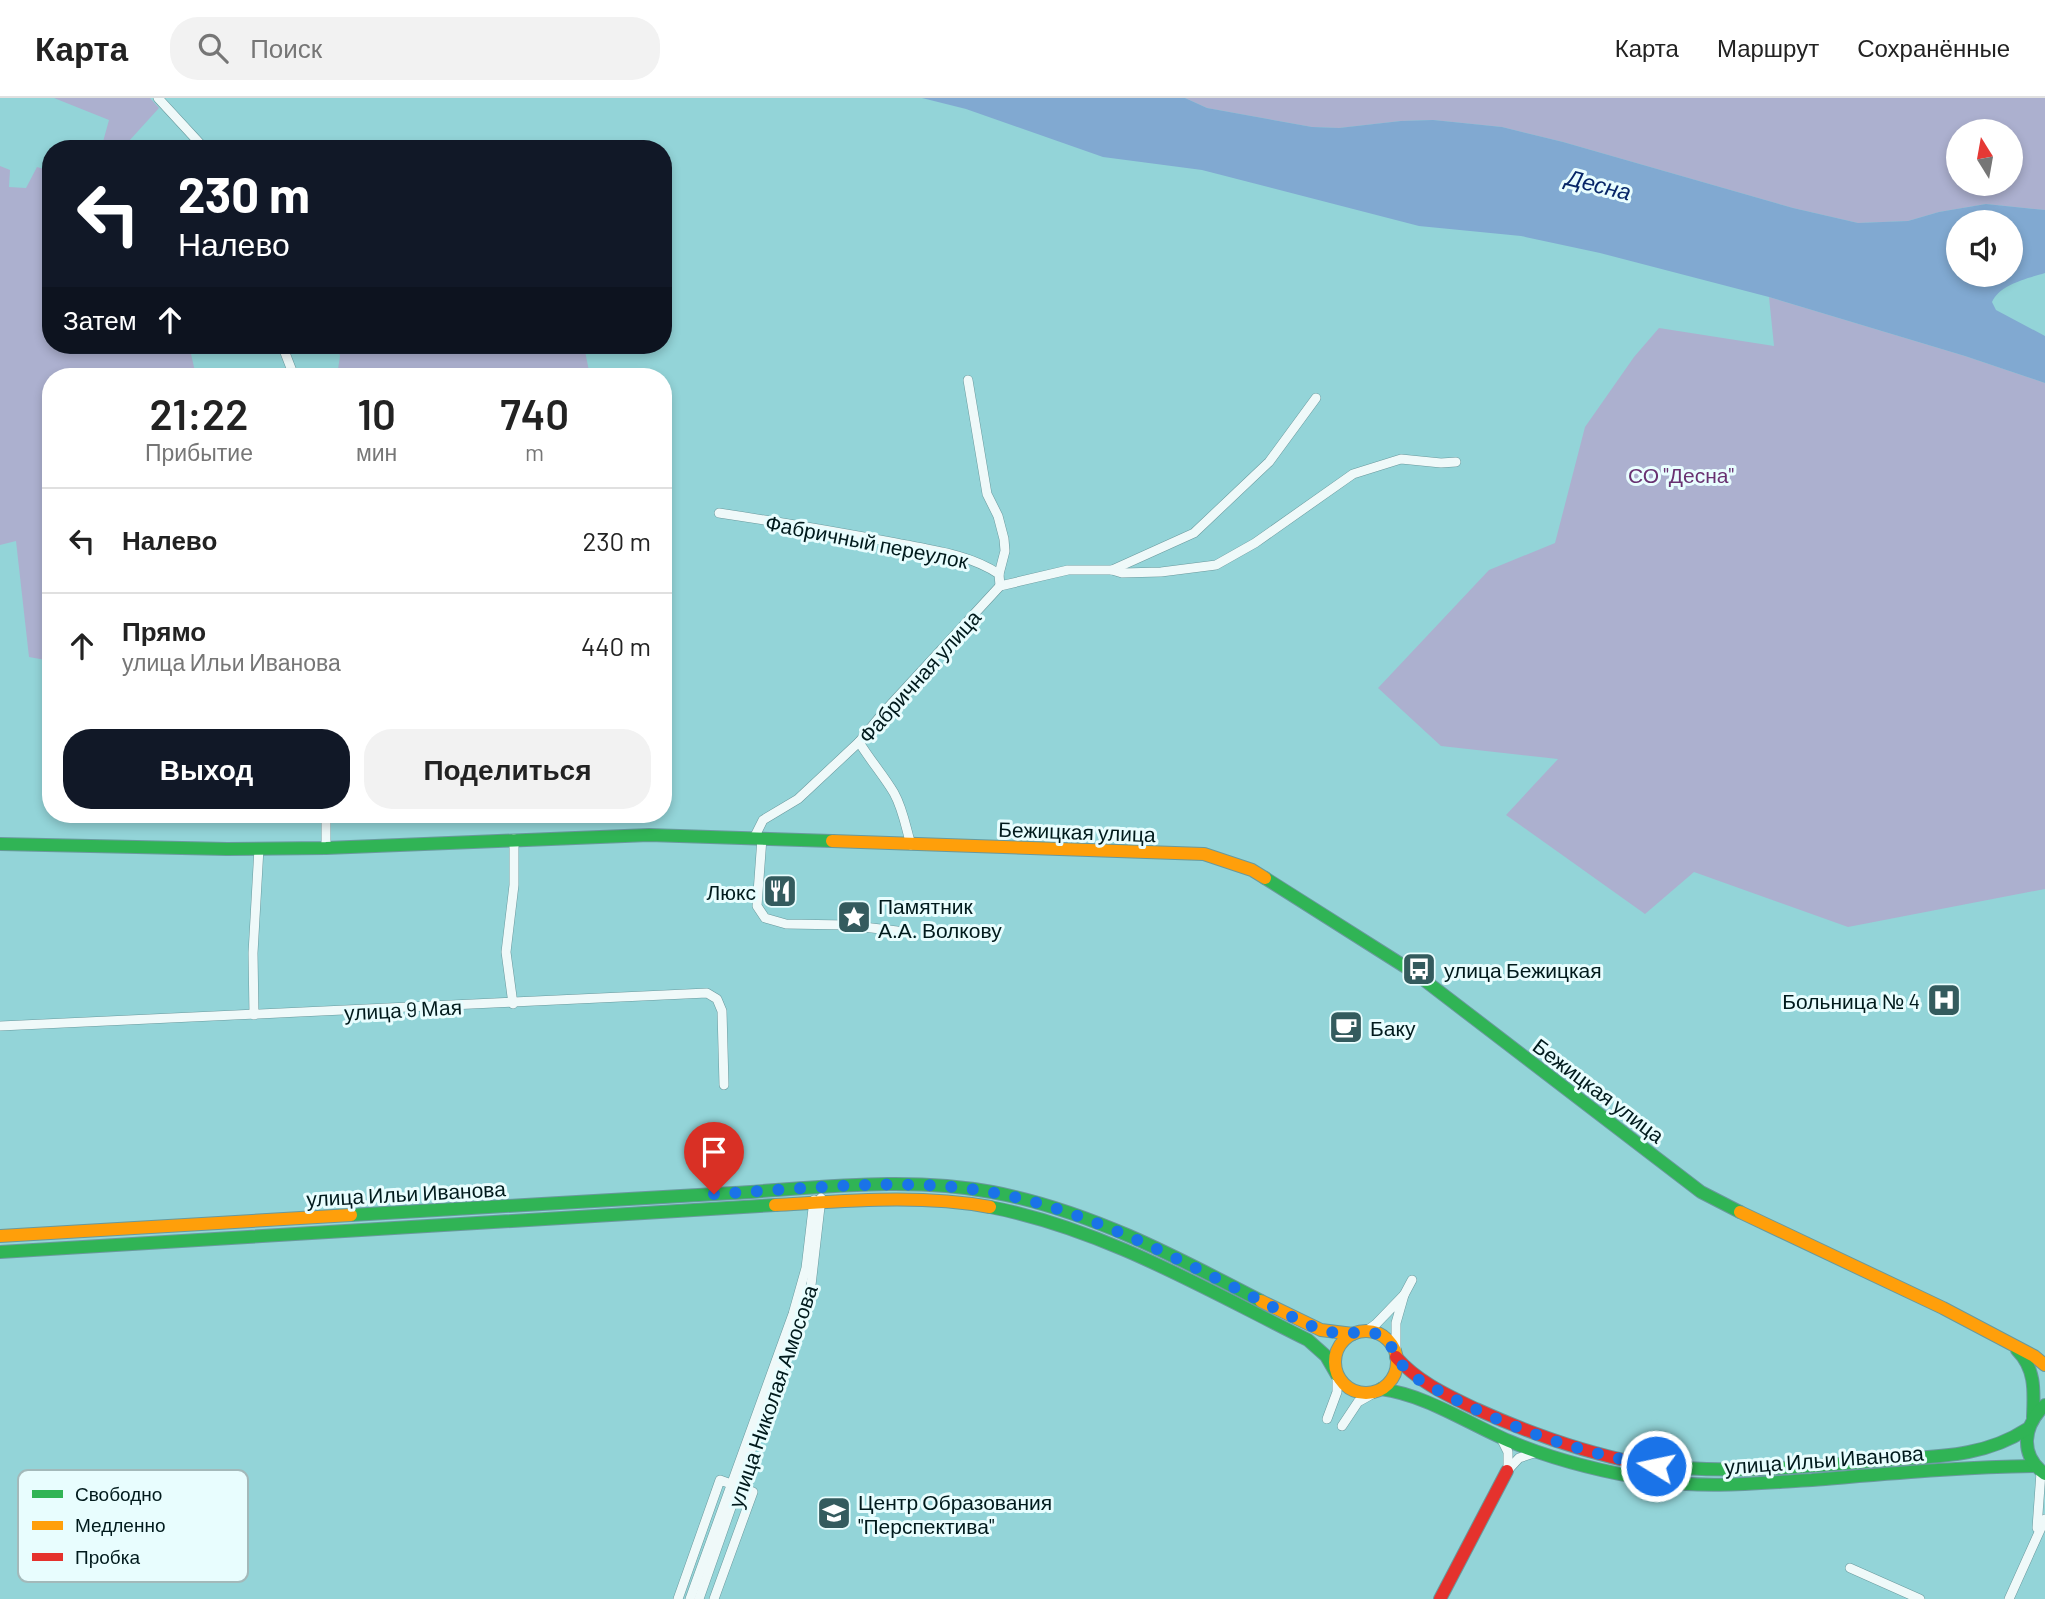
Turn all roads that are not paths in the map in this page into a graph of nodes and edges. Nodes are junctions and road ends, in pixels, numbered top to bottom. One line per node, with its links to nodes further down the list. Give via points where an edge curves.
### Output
1 (158, 98): 2 (street)
2 (197, 140)
3 (968, 380): 8 (street, via 987,494 1004,539)
4 (1316, 398): 7 (street, via 1269,462 1194,533)
5 (1456, 463): 7 (street, via 1401,459 1353,474 1216,565 1161,572)
6 (719, 513): 8 (street, Фабричный переулок, via 956,555)
7 (1111, 570): 9 (street, via 1068,570)
8 (999, 575): 9 (street)
9 (1000, 586): 10 (street, Фабричная улица)
10 (859, 743): 12 (street, Фабричная улица, via 798,799 763,820); 15 (street, via 894,792)
11 (326, 823): 17 (street)
12 (758, 838): 13 (main road, Бежицкая улица); 15 (main road, Бежицкая улица); 19 (street, via 757,906 765,918 786,924)
13 (514, 839): 17 (main road, Бежицкая улица); 20 (street, via 506,952)
14 (0, 844): 16 (main road, Бежицкая улица); 18 (street)
15 (911, 845): 31 (main road, Бежицкая улица, via 1204,854 1252,870 1415,973 1701,1192)
16 (259, 848): 17 (main road, Бежицкая улица); 21 (street)
17 (326, 848)
18 (0, 851)
19 (897, 931)
20 (513, 1004): 21 (street, улица 9 Мая); 23 (street, улица 9 Мая, via 707,993 717,999 722,1011)
21 (254, 1015): 22 (street, улица 9 Мая)
22 (0, 1026)
23 (724, 1085)
24 (819, 1188): 25 (street, улица Николая Амосова); 26 (main road, улица Ильи Иванова); 30 (main road, улица Ильи Иванова, via 943,1186 987,1191 1065,1210 1161,1250 1321,1330)
25 (817, 1203): 27 (main road, улица Ильи Иванова); 34 (main road, улица Ильи Иванова, via 943,1202 985,1206 1060,1225 1155,1264 1308,1340 1326,1356); 44 (street, улица Николая Амосова, via 800,1291)
26 (0, 1236)
27 (0, 1252)
28 (1412, 1280): 29 (street)
29 (1404, 1295): 30 (street, via 1376,1324); 32 (street, via 1396,1323)
30 (1359, 1333): 32 (main road, via 1381,1336); 34 (main road, via 1345,1340 1336,1356)
31 (2010, 1345): 33 (main road, Бежицкая улица); 38 (main road, via 2031,1369)
32 (1396, 1357): 35 (main road, via 1394,1376); 38 (main road, улица Ильи Иванова, via 1416,1378 1515,1428 1582,1451 1656,1466 1740,1471 1983,1451 2004,1443)
33 (2045, 1365)
34 (1337, 1375): 35 (main road, via 1361,1393); 37 (street, via 1335,1403)
35 (1381, 1389): 39 (street, via 1358,1402); 40 (main road, улица Ильи Иванова, via 1411,1395)
36 (2045, 1405): 38 (main road, улица Ильи Иванова)
37 (1327, 1419)
38 (2030, 1423): 42 (main road, via 2026,1443)
39 (1342, 1426)
40 (1500, 1436): 41 (main road, улица Ильи Иванова); 43 (street, via 1508,1452)
41 (1538, 1452): 42 (main road, улица Ильи Иванова, via 1614,1473 1697,1485 1776,1484 1985,1467); 43 (street, via 1519,1458)
42 (2040, 1470): 46 (street)
43 (1507, 1471): 52 (main road)
44 (735, 1486): 48 (street, via 720,1480); 49 (street, улица Николая Амосова); 50 (street, улица Николая Амосова); 51 (street, via 752,1492)
45 (2045, 1519): 46 (street)
46 (2036, 1540): 54 (street)
47 (1850, 1568): 53 (street)
48 (678, 1599)
49 (690, 1599)
50 (699, 1599)
51 (714, 1599)
52 (1440, 1599)
53 (1920, 1599)
54 (2009, 1599)

